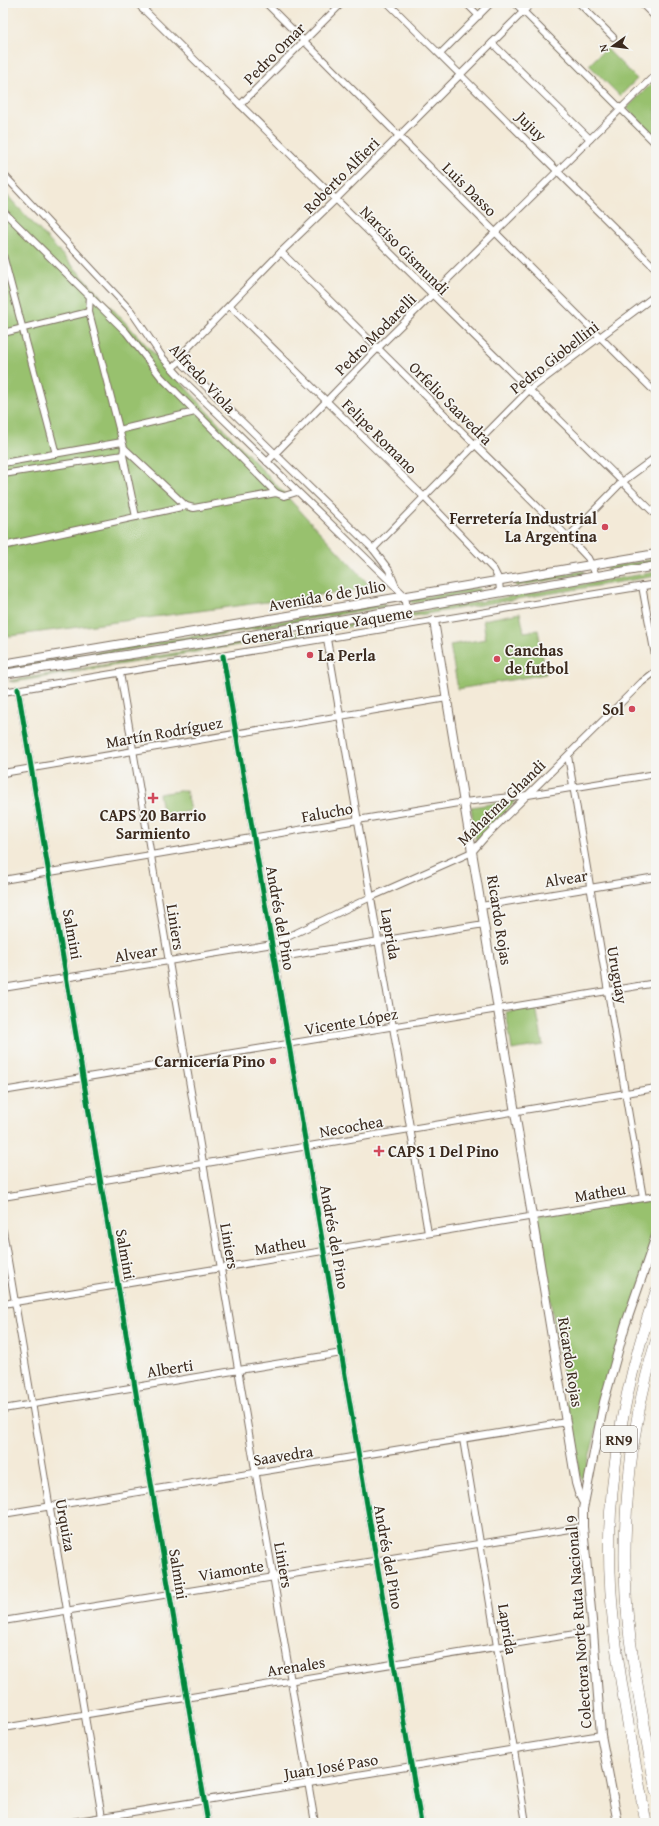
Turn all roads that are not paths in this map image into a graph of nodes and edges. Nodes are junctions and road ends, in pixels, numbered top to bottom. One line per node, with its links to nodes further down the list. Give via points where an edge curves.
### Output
1 (137, 3): 12 (street, Narciso Gismundi)
2 (150, 3): 12 (street)
3 (266, 3): 17 (street, Luis Dasso)
4 (342, 3): 17 (street, Pedro Omar)
5 (388, 3): 19 (street, Jujuy)
6 (466, 3): 14 (street)
7 (491, 3): 14 (street)
8 (514, 3): 13 (street)
9 (532, 3): 13 (street, Roberto Alfieri)
10 (579, 3): 16 (street)
11 (641, 3): 15 (street)
12 (143, 10): 22 (street, Narciso Gismundi)
13 (524, 12): 18 (street, Roberto Alfieri); 23 (street)
14 (478, 16): 19 (street)
15 (656, 18)
16 (613, 37)
17 (304, 41): 22 (street, Pedro Omar); 24 (street, Luis Dasso)
18 (492, 43): 20 (street, Roberto Alfieri); 25 (street)
19 (440, 54): 20 (street, Jujuy)
20 (461, 74): 24 (street, Roberto Alfieri); 27 (street, Jujuy)
21 (656, 74): 23 (street, Pedro Modarelli)
22 (240, 105): 29 (street, Narciso Gismundi)
23 (621, 109): 25 (street, Pedro Modarelli); 26 (street)
24 (399, 136): 29 (street, Roberto Alfieri); 31 (street, Luis Dasso)
25 (590, 139): 27 (street, Pedro Modarelli)
26 (656, 144)
27 (558, 171): 31 (street, Pedro Modarelli); 34 (street, Jujuy)
28 (3, 174): 45 (street, Alfredo Viola, via 131,310)
29 (336, 200): 32 (street, Roberto Alfieri); 36 (street, Narciso Gismundi)
30 (3, 211): 35 (street)
31 (496, 233): 36 (street, Pedro Modarelli); 42 (street, Luis Dasso)
32 (281, 252): 38 (street, Roberto Alfieri); 43 (street, Orfelio Saavedra)
33 (3, 255): 40 (street)
34 (656, 269)
35 (90, 295): 39 (street); 49 (street, via 126,332 161,377)
36 (433, 295): 43 (street, Pedro Modarelli); 46 (street, Narciso Gismundi)
37 (656, 295): 42 (street, Pedro Giobellini)
38 (230, 306): 44 (street, Roberto Alfieri, via 182,354); 48 (street, Felipe Romano)
39 (89, 312): 40 (street); 50 (street)
40 (23, 328): 41 (street); 53 (street)
41 (3, 333)
42 (600, 337): 46 (street, Pedro Giobellini); 47 (street, Luis Dasso)
43 (378, 348): 48 (street, Pedro Modarelli); 51 (street, Orfelio Saavedra)
44 (181, 360): 45 (street, Roberto Alfieri); 54 (street, Alfredo Viola)
45 (172, 368): 56 (street, Alfredo Viola)
46 (529, 390): 51 (street, Pedro Giobellini); 59 (street, Narciso Gismundi)
47 (656, 393)
48 (327, 402): 54 (street, Pedro Modarelli); 62 (street, Felipe Romano)
49 (196, 412): 50 (street); 61 (street)
50 (119, 430): 52 (street)
51 (474, 445): 62 (street, Pedro Giobellini); 66 (street, Orfelio Saavedra)
52 (123, 448): 53 (street); 58 (street); 63 (street); 65 (street)
53 (56, 454): 57 (street)
54 (275, 454): 56 (street, Pedro Modarelli); 68 (street, Alfredo Viola)
55 (656, 457): 59 (street)
56 (267, 462): 60 (street, Alfredo Viola)
57 (3, 463)
58 (3, 474)
59 (622, 482): 64 (street, Narciso Gismundi); 66 (street)
60 (297, 492): 61 (street, via 284,496); 76 (street, Alfredo Viola)
61 (276, 493): 63 (street, via 194,508)
62 (424, 497): 68 (street, Pedro Giobellini); 73 (street, Felipe Romano, via 494,570)
63 (186, 506): 65 (street)
64 (656, 516)
65 (136, 517): 67 (street)
66 (568, 537): 70 (street, Orfelio Saavedra)
67 (3, 546)
68 (373, 549): 76 (street, Alfredo Viola, via 389,570)
69 (656, 554): 70 (street, Avenida 6 de Julio)
70 (592, 565): 72 (street, Orfelio Saavedra); 73 (street, Avenida 6 de Julio)
71 (656, 566): 72 (street, Avenida 6 de Julio)
72 (597, 577): 77 (street, Avenida 6 de Julio)
73 (499, 580): 77 (street, Felipe Romano); 78 (street, Avenida 6 de Julio)
74 (656, 584): 75 (street, General Enrique Yaqueme)
75 (642, 586): 80 (street, General Enrique Yaqueme); 83 (street)
76 (397, 589): 78 (street, Alfredo Viola)
77 (500, 592): 79 (street, Avenida 6 de Julio)
78 (404, 596): 79 (street); 84 (street, Avenida 6 de Julio)
79 (406, 608): 87 (street, Avenida 6 de Julio)
80 (435, 621): 81 (street, General Enrique Yaqueme); 90 (street, Ricardo Rojas); 100 (street, Ricardo Rojas)
81 (327, 639): 82 (street, General Enrique Yaqueme); 91 (street, Laprida)
82 (223, 656): 86 (street, General Enrique Yaqueme); 92 (street, Andrés del Pino)
83 (656, 661)
84 (3, 664)
85 (656, 671): 94 (street, Mahatma Ghandi)
86 (120, 673): 88 (street, General Enrique Yaqueme); 93 (street, Liniers)
87 (3, 674)
88 (18, 689): 89 (street, General Enrique Yaqueme); 95 (street, Salmini)
89 (3, 692)
90 (447, 698): 91 (street, Martín Rodríguez); 100 (street, Ricardo Rojas)
91 (340, 716): 92 (street, Martín Rodríguez); 101 (street, Laprida)
92 (236, 733): 93 (street, Martín Rodríguez); 102 (street, Andrés del Pino)
93 (134, 751): 95 (street, Martín Rodríguez); 104 (street, Liniers)
94 (568, 756): 98 (street, Uruguay); 99 (street, Mahatma Ghandi)
95 (31, 768): 96 (street, Martín Rodríguez); 105 (street, Salmini)
96 (3, 772)
97 (656, 774): 98 (street, Falucho)
98 (573, 787): 99 (street, Falucho); 108 (street, Uruguay)
99 (528, 795): 100 (street, Falucho); 103 (street, Mahatma Ghandi)
100 (465, 802): 101 (street, Falucho); 103 (street, Ricardo Rojas)
101 (358, 820): 102 (street, Falucho); 109 (street, Laprida)
102 (254, 838): 104 (street, Falucho); 113 (street, Andrés del Pino)
103 (473, 851): 109 (street, Mahatma Ghandi); 110 (street, Ricardo Rojas)
104 (151, 855): 105 (street, Falucho); 115 (street, Liniers)
105 (48, 872): 107 (street, Falucho); 116 (street, Salmini)
106 (656, 877): 108 (street, Alvear)
107 (3, 880)
108 (590, 888): 110 (street, Alvear); 119 (street, Uruguay)
109 (371, 897): 112 (street, Laprida); 113 (street, Mahatma Ghandi)
110 (482, 906): 111 (street, Ricardo Rojas); 120 (street, Ricardo Rojas)
111 (484, 924): 112 (street); 120 (street, Ricardo Rojas)
112 (379, 941): 114 (street); 121 (street, Laprida)
113 (273, 944): 114 (street, Andrés del Pino); 115 (street, Alvear)
114 (275, 958): 122 (street, Andrés del Pino)
115 (168, 961): 116 (street, Alvear); 123 (street, Liniers)
116 (67, 978): 118 (street, Alvear); 124 (street, Salmini)
117 (656, 983): 119 (street, Vicente López)
118 (3, 988)
119 (608, 991): 120 (street, Vicente López); 127 (street, Uruguay)
120 (499, 1010): 121 (street, Vicente López); 128 (street, Ricardo Rojas)
121 (393, 1028): 122 (street, Vicente López); 129 (street, Laprida)
122 (290, 1045): 123 (street, Vicente López); 130 (street, Andrés del Pino)
123 (186, 1062): 124 (street, Vicente López); 131 (street, Liniers)
124 (83, 1078): 126 (street, Vicente López); 132 (street, Salmini)
125 (656, 1088): 127 (street, Necochea)
126 (3, 1091)
127 (625, 1093): 128 (street, Necochea); 135 (street, Uruguay)
128 (516, 1111): 129 (street, Necochea); 136 (street, Ricardo Rojas)
129 (411, 1129): 130 (street, Necochea); 138 (street, Laprida)
130 (307, 1146): 131 (street, Necochea); 140 (street, Andrés del Pino)
131 (203, 1164): 132 (street, Necochea); 141 (street, Liniers)
132 (100, 1181): 134 (street, Necochea); 142 (street, Salmini)
133 (656, 1196): 135 (street, Matheu)
134 (3, 1197)
135 (643, 1198): 136 (street, Matheu)
136 (534, 1219): 138 (street, Matheu); 152 (street, Ricardo Rojas)
137 (3, 1231): 144 (street, Urquiza)
138 (428, 1234): 140 (street, Matheu)
139 (656, 1236): 157 (street, Colectora Norte Ruta Nacional 9, via 625,1326 604,1402)
140 (324, 1251): 141 (street, Matheu); 147 (street, Andrés del Pino)
141 (221, 1268): 142 (street, Matheu); 148 (street, Liniers)
142 (118, 1285): 144 (street, Matheu); 149 (street, Salmini)
143 (656, 1292): 175 (highway, RN9, via 630,1385 620,1430 611,1493 611,1589)
144 (15, 1302): 145 (street, Matheu); 150 (street, Urquiza)
145 (3, 1304)
146 (656, 1342): 179 (highway, RN9, via 639,1412 628,1483 625,1576 630,1638)
147 (342, 1353): 148 (street, Alberti); 154 (street, Andrés del Pino)
148 (238, 1370): 149 (street, Alberti); 155 (street, Liniers)
149 (135, 1387): 150 (street, Alberti); 156 (street, Salmini)
150 (32, 1404): 151 (street, Alberti); 158 (street, Urquiza)
151 (3, 1409)
152 (566, 1422): 153 (street, Saavedra); 157 (street, Ricardo Rojas, via 576,1483)
153 (463, 1439): 154 (street, Saavedra); 161 (street, Laprida)
154 (359, 1456): 155 (street, Saavedra); 162 (street, Andrés del Pino)
155 (256, 1473): 156 (street, Saavedra); 163 (street, Liniers)
156 (152, 1490): 158 (street, Saavedra); 164 (street, Salmini)
157 (584, 1503): 160 (street, Colectora Norte Ruta Nacional 9)
158 (50, 1507): 159 (street, Saavedra); 165 (street, Urquiza)
159 (3, 1514)
160 (582, 1527): 161 (street, Viamonte); 167 (street, Colectora Norte Ruta Nacional 9)
161 (480, 1542): 162 (street, Viamonte); 168 (street, Laprida)
162 (377, 1559): 163 (street, Viamonte); 169 (street, Andrés del Pino)
163 (273, 1576): 164 (street, Viamonte); 170 (street, Liniers)
164 (169, 1593): 165 (street, Viamonte); 171 (street, Salmini)
165 (67, 1610): 166 (street, Viamonte); 172 (street, Urquiza)
166 (3, 1621)
167 (593, 1631): 168 (street, Arenales); 174 (street, Colectora Norte Ruta Nacional 9)
168 (497, 1647): 169 (street, Arenales); 176 (street, Laprida)
169 (394, 1664): 170 (street, Arenales); 177 (street, Andrés del Pino)
170 (290, 1680): 171 (street, Arenales); 178 (street, Liniers)
171 (187, 1698): 172 (street, Arenales); 180 (street, Salmini)
172 (84, 1714): 173 (street, Arenales); 181 (street, Urquiza)
173 (3, 1728)
174 (601, 1735): 176 (street, Juan José Paso); 187 (street, Colectora Norte Ruta Nacional 9)
175 (632, 1747): 188 (highway); 189 (highway, RN9)
176 (514, 1749): 177 (street, Juan José Paso); 186 (street, Laprida)
177 (412, 1766): 178 (street, Juan José Paso); 185 (street, Andrés del Pino)
178 (308, 1783): 180 (street, Juan José Paso); 184 (street, Liniers)
179 (656, 1790)
180 (204, 1800): 181 (street, Juan José Paso); 183 (street, Salmini)
181 (102, 1820): 182 (street, Juan José Paso)
182 (66, 1823)
183 (208, 1823)
184 (315, 1823)
185 (421, 1823)
186 (526, 1823)
187 (618, 1823)
188 (639, 1823)
189 (646, 1823)

